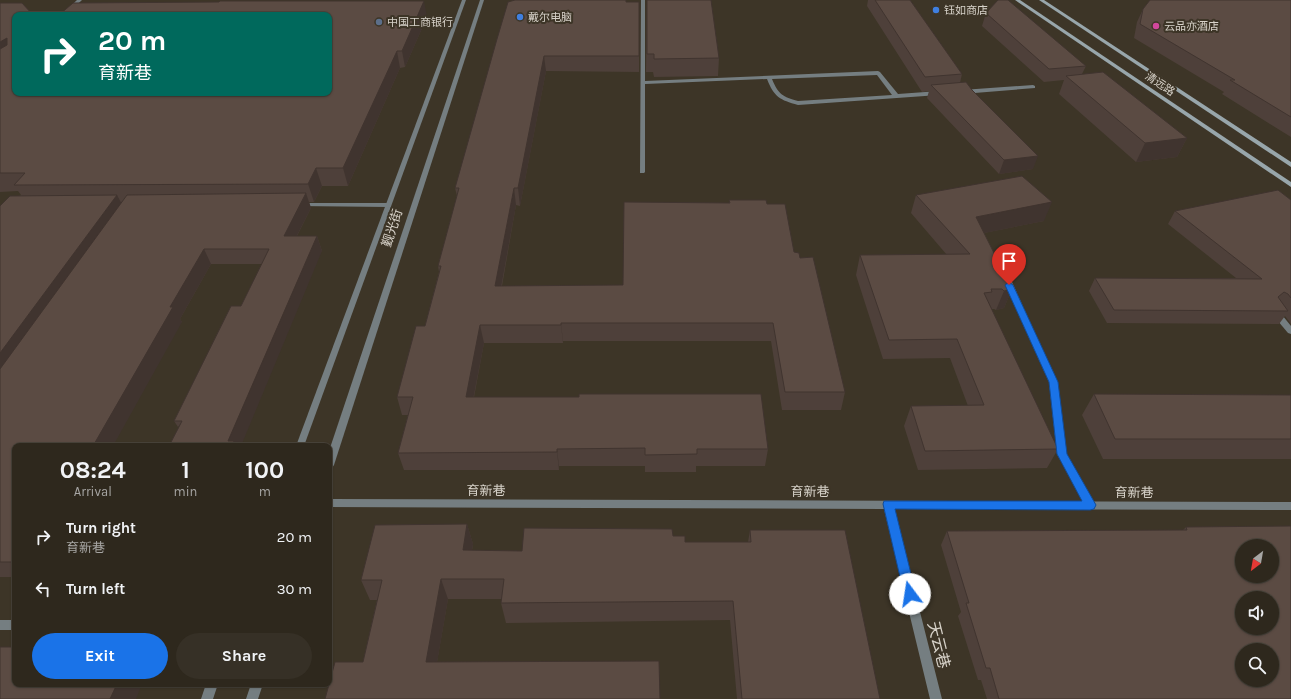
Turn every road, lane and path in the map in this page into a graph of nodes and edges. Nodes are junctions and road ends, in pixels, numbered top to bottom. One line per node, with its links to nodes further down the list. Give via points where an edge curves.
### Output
1 (80, 0): 7 (street)
2 (464, 0): 18 (street, 觐光街)
3 (482, 0): 23 (street, 觐光街)
4 (643, 0): 9 (street)
5 (1017, 0): 16 (main road, 清远路)
6 (1041, 0): 14 (main road, 清远路)
7 (66, 12)
8 (769, 77): 9 (street); 13 (street, via 878,73); 13 (street, via 774,93 798,103)
9 (642, 83): 15 (street)
10 (1033, 86): 12 (street)
11 (950, 92): 13 (street)
12 (957, 92)
13 (896, 96)
14 (1291, 165)
15 (642, 172)
16 (1291, 185)
17 (288, 205): 18 (street)
18 (388, 205): 22 (street, 觐光街)
19 (1003, 271): 26 (street, via 1054,382 1062,454)
20 (1274, 310): 21 (street)
21 (1291, 331)
22 (301, 443)
23 (332, 457)
24 (332, 503): 25 (street, 育新巷)
25 (888, 504): 26 (street, 育新巷); 34 (street, 天云巷)
26 (1090, 505): 27 (street, 育新巷)
27 (1291, 506)
28 (0, 625): 29 (street)
29 (12, 625)
30 (211, 687): 32 (street)
31 (256, 687): 33 (street)
32 (207, 699)
33 (252, 699)
34 (936, 699)

